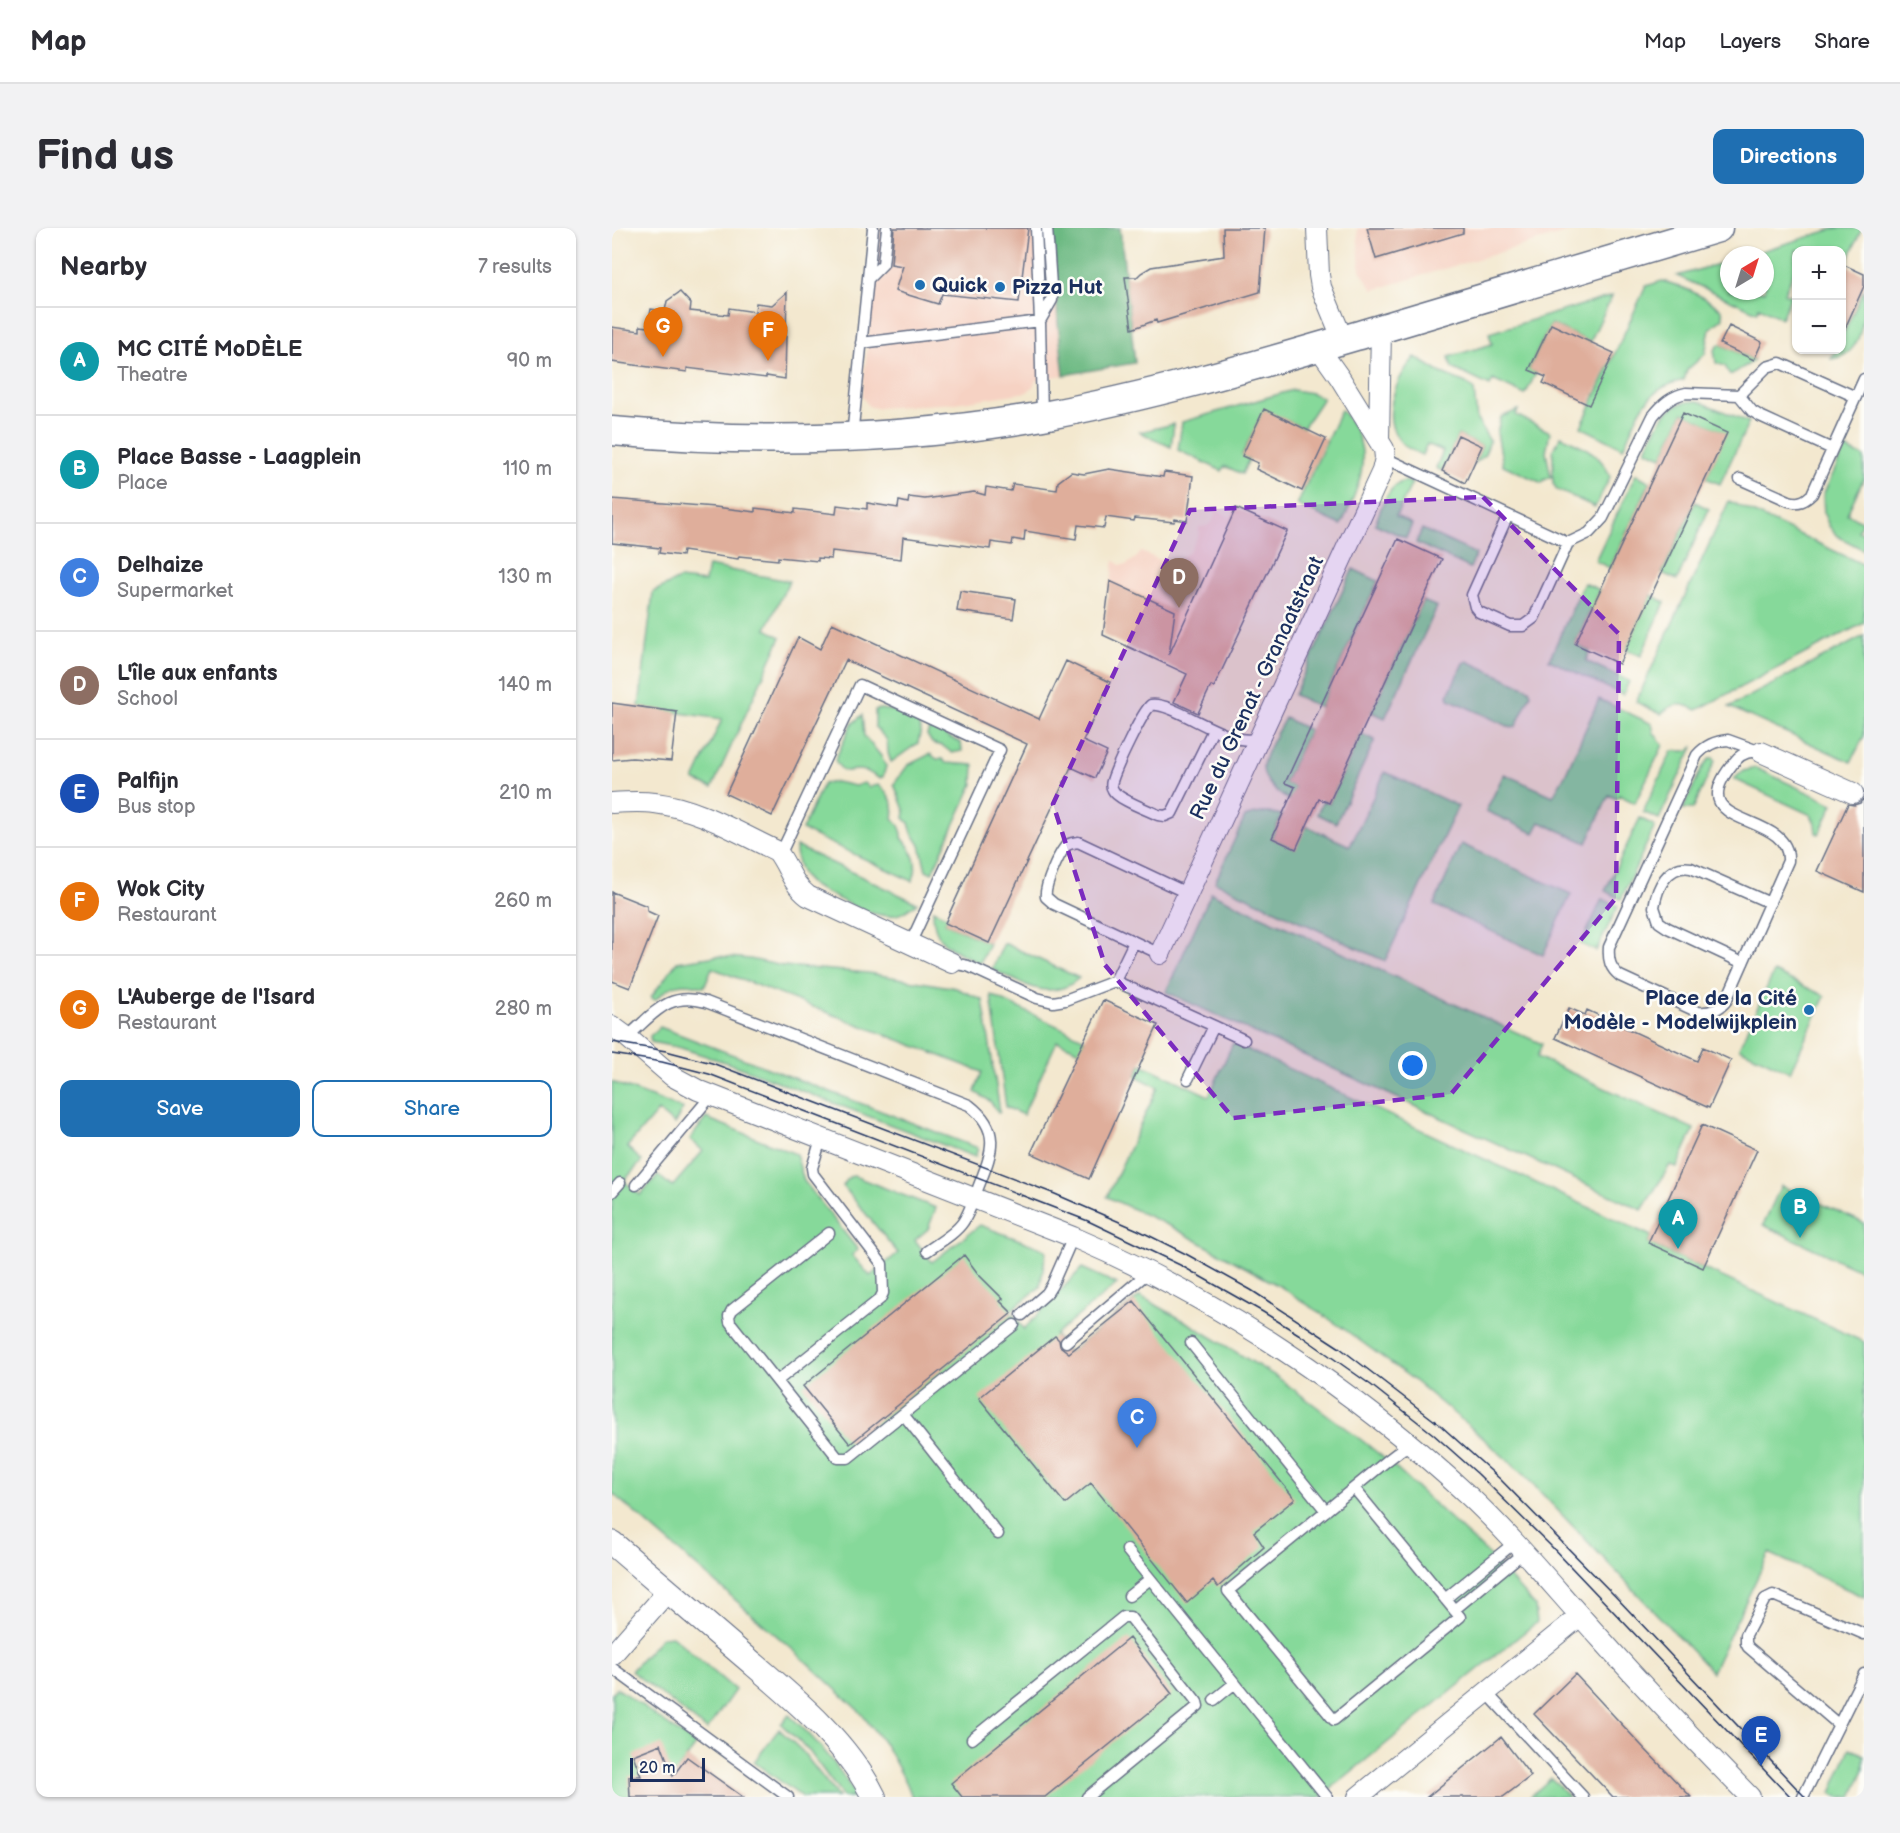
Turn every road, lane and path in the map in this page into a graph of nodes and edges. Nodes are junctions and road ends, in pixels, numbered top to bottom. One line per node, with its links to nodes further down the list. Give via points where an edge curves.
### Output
1 (873, 228): 7 (lane)
2 (887, 228): 7 (lane, via 883,264)
3 (1036, 228): 8 (lane)
4 (1047, 228): 8 (lane, via 1052,300)
5 (1317, 228): 11 (street, via 1319,275)
6 (1718, 228): 9 (main road)
7 (869, 278): 10 (lane)
8 (1040, 321): 10 (lane); 15 (lane)
9 (1381, 328): 11 (main road); 18 (street, Rue du Grenat - Granaatstraat)
10 (861, 343): 17 (lane)
11 (1330, 343): 15 (main road, via 1217,377); 18 (street, via 1340,378)
12 (1864, 379): 14 (lane)
13 (1739, 395): 14 (lane, via 1767,366 1780,363); 19 (lane, via 1760,416); 22 (lane, via 1686,393 1663,404 1653,416 1603,518)
14 (1856, 397): 19 (lane)
15 (1042, 416): 17 (main road)
16 (612, 431): 17 (main road, via 766,440)
17 (852, 437)
18 (1382, 449): 21 (lane); 24 (street, Rue du Grenat - Granaatstraat, via 1377,482)
19 (1832, 449): 20 (lane, via 1812,494 1802,502 1789,501)
20 (1740, 479)
21 (1508, 515): 22 (lane); 22 (lane, via 1472,595 1475,607 1484,614 1516,627 1529,623)
22 (1568, 543)
23 (1213, 730): 23 (lane, via 1162,706 1151,705 1143,713 1116,772 1113,790 1158,815 1172,813); 24 (lane, via 1252,741)
24 (1263, 732): 29 (street, Rue du Grenat - Granaatstraat)
25 (1761, 752): 26 (street); 30 (lane, via 1739,756 1717,792 1726,810 1774,833 1785,845 1789,855 1787,867); 35 (lane, via 1728,740 1707,745 1697,754 1609,947 1609,961 1620,976 1698,1012 1711,1012 1726,1001)
26 (1853, 793)
27 (612, 803): 28 (street, via 654,803 693,812)
28 (780, 855): 32 (street, via 795,885 808,896); 32 (lane, via 860,685 1000,750)
29 (1188, 894): 31 (lane, via 1081,843 1067,845 1046,886 1048,900); 33 (street, Rue du Grenat - Granaatstraat)
30 (1770, 903): 35 (lane); 35 (lane, via 1691,868 1678,868 1664,880 1654,907 1659,922)
31 (1134, 942): 33 (lane); 36 (lane)
32 (910, 944): 34 (street)
33 (1160, 954)
34 (952, 963): 36 (lane, via 1053,1002)
35 (1743, 963)
36 (1115, 981): 37 (lane)
37 (1214, 1026): 39 (lane); 40 (lane)
38 (617, 1031): 41 (street, via 672,1076); 46 (lane, via 677,999 692,998 969,1105 987,1123 992,1143)
39 (1244, 1040)
40 (1188, 1079)
41 (711, 1096): 42 (street); 44 (lane)
42 (821, 1139): 46 (street); 55 (lane, via 813,1174 882,1264 883,1293)
43 (620, 1183): 45 (lane)
44 (636, 1185)
45 (612, 1192)
46 (974, 1198): 48 (street); 49 (lane, via 960,1226)
47 (830, 1233): 55 (lane, via 730,1312 730,1322)
48 (1073, 1237): 50 (street); 51 (lane, via 1047,1293)
49 (927, 1251)
50 (1150, 1271): 53 (lane); 57 (street, via 1304,1364)
51 (1022, 1315)
52 (1014, 1325): 56 (lane)
53 (1066, 1342)
54 (1191, 1342): 59 (lane)
55 (777, 1381): 56 (lane, via 841,1459 848,1458)
56 (903, 1414): 60 (lane)
57 (1408, 1444): 58 (lane); 62 (street, via 1468,1496)
58 (1354, 1488): 59 (lane); 67 (lane)
59 (1326, 1511): 68 (lane, via 1228,1591 1334,1720 1460,1617)
60 (998, 1534)
61 (612, 1543): 65 (street)
62 (1519, 1548): 67 (lane); 68 (lane); 69 (street)
63 (1127, 1550): 64 (lane)
64 (1150, 1579): 66 (lane); 74 (lane)
65 (668, 1591): 71 (street); 80 (street, via 822,1727 848,1755)
66 (1130, 1596)
67 (1445, 1599): 68 (lane)
68 (1454, 1610)
69 (1580, 1616): 75 (street); 85 (street)
70 (1864, 1634): 77 (lane, via 1773,1595 1765,1599 1746,1635 1748,1647)
71 (612, 1655)
72 (612, 1668): 79 (lane)
73 (1864, 1674): 77 (lane)
74 (1234, 1683): 76 (lane); 82 (lane)
75 (1486, 1693): 83 (street); 84 (lane)
76 (1214, 1700)
77 (1839, 1725): 86 (lane)
78 (972, 1739): 81 (lane, via 1123,1617 1130,1617 1198,1706)
79 (788, 1797)
80 (874, 1797)
81 (1087, 1797)
82 (1327, 1797)
83 (1358, 1797)
84 (1582, 1797)
85 (1750, 1797)
86 (1803, 1797)

